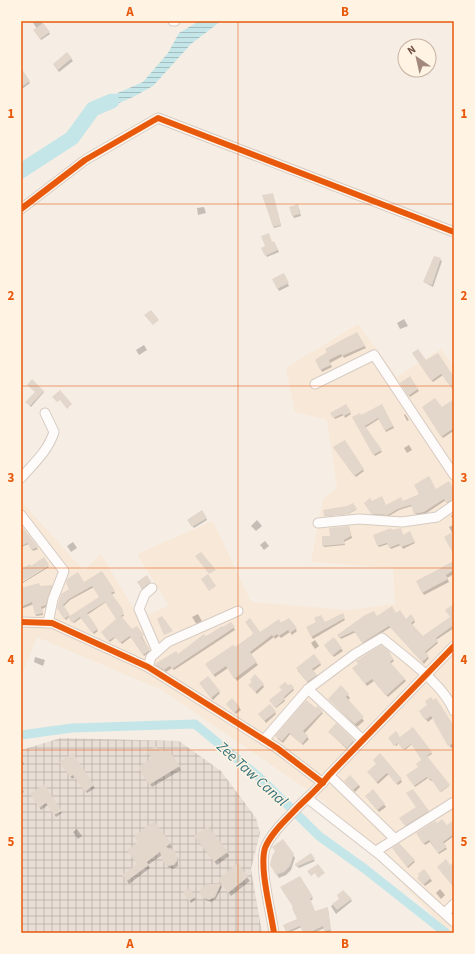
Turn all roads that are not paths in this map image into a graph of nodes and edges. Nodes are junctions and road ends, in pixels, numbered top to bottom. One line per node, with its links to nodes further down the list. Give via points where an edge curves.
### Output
1 (21, 209): 2 (street, via 85,160 158,118)
2 (454, 232)
3 (315, 384): 5 (street, via 374,355)
4 (45, 413): 6 (street, via 54,432 52,439 45,452)
5 (454, 475)
6 (21, 478)
7 (454, 505): 9 (street, via 437,516 402,522 359,519)
8 (21, 515): 13 (street, via 64,571 53,599)
9 (318, 523)
10 (152, 588): 15 (street, via 139,608)
11 (238, 611): 15 (street, via 168,642)
12 (21, 622): 13 (street)
13 (48, 623): 16 (street)
14 (454, 646): 17 (street)
15 (157, 651): 16 (street, via 151,657)
16 (148, 667): 20 (street)
17 (426, 675): 18 (street, via 382,638 355,654); 19 (street, via 450,701); 21 (street)
18 (308, 689): 20 (street); 21 (street)
19 (454, 711)
20 (264, 740): 23 (street)
21 (363, 740): 22 (street)
22 (329, 775): 23 (street); 26 (street)
23 (323, 783): 24 (street)
24 (304, 801): 27 (street); 31 (street, via 280,826 270,840 264,857 263,868)
25 (454, 802): 26 (street)
26 (395, 839): 27 (street)
27 (376, 852): 29 (street)
28 (454, 904): 29 (street)
29 (445, 913): 30 (street)
30 (454, 922)
31 (274, 933)

